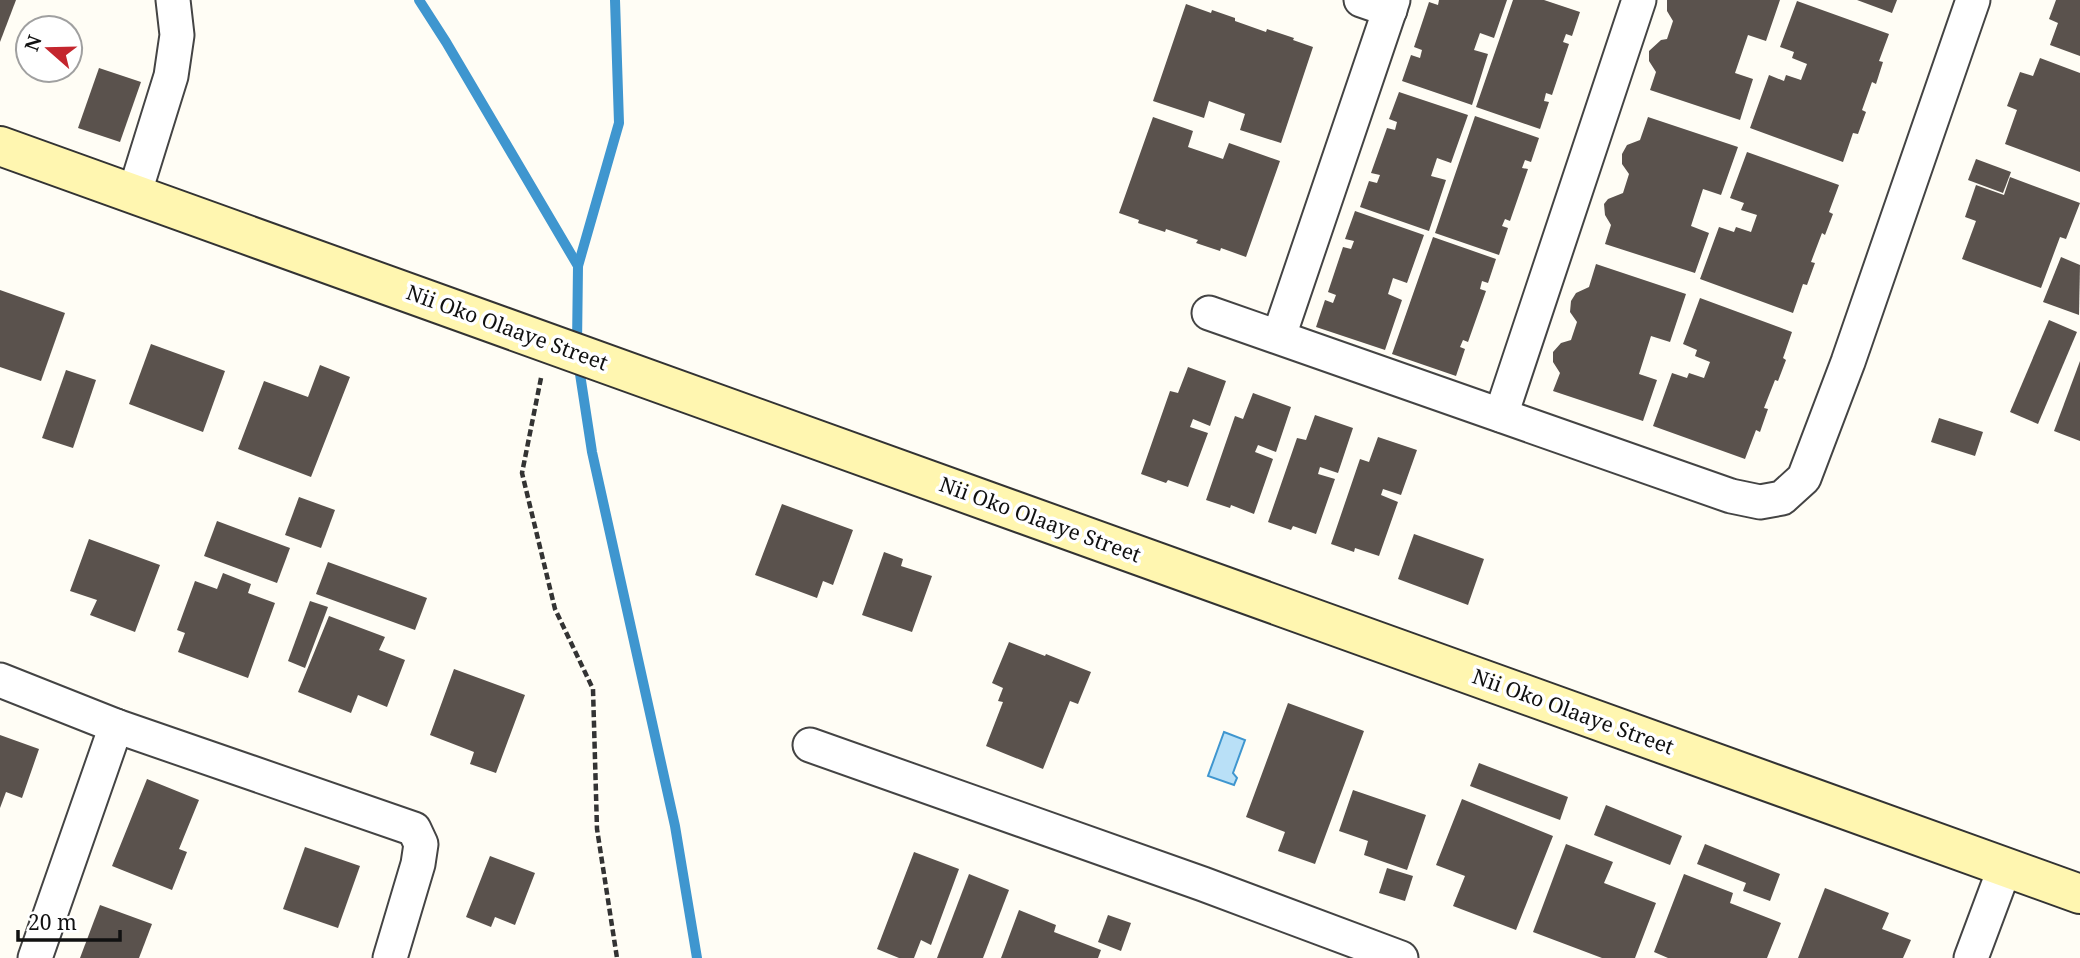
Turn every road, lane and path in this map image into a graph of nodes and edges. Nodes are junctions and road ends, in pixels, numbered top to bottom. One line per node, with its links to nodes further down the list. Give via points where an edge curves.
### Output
1 (173, 0): 6 (street, via 177,35 171,76)
2 (1639, 0): 10 (street)
3 (1973, 0): 10 (street, via 1804,478 1782,498 1760,502 1731,496)
4 (1381, 3): 8 (street)
5 (0, 146): 6 (street, Nii Oko Olaaye Street)
6 (134, 194): 9 (street, Nii Oko Olaaye Street)
7 (1209, 313): 8 (street)
8 (1279, 336): 10 (street)
9 (548, 343): 14 (street, Nii Oko Olaaye Street); 18 (path, via 522,473 555,609 593,689 597,829)
10 (1501, 415)
11 (0, 680): 12 (street)
12 (116, 726): 16 (street); 17 (street, via 414,829 421,844 418,864)
13 (810, 745): 19 (street)
14 (2005, 867): 15 (street, Nii Oko Olaaye Street); 20 (street)
15 (2080, 894)
16 (35, 958)
17 (390, 958)
18 (617, 958)
19 (1401, 958)
20 (1971, 958)

